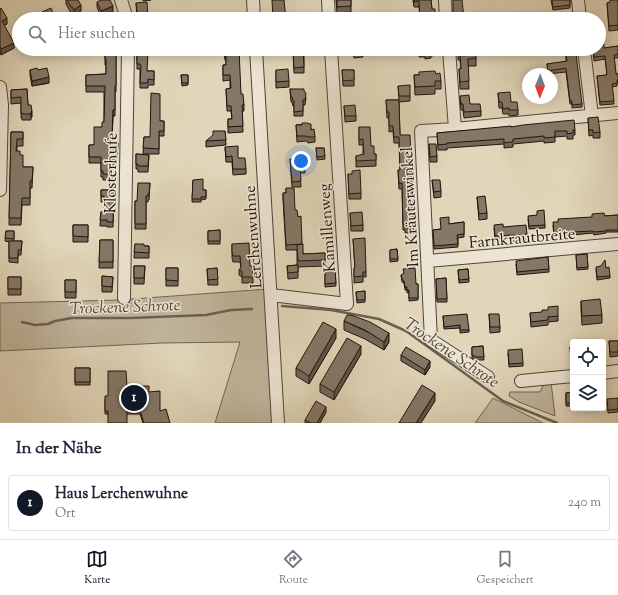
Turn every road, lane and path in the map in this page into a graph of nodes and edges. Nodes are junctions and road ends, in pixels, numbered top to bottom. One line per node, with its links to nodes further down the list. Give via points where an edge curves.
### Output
1 (121, 0): 6 (street)
2 (253, 0): 7 (street)
3 (328, 0): 8 (street)
4 (445, 0): 9 (street)
5 (578, 0): 10 (street)
6 (125, 12)
7 (254, 12)
8 (329, 12)
9 (446, 12)
10 (579, 12)
11 (128, 56): 24 (street, Klosterhufe)
12 (256, 56): 23 (street, Lerchenwuhne)
13 (331, 56): 23 (street, Kamillenweg, via 348,304)
14 (450, 56): 19 (street)
15 (585, 56): 18 (street)
16 (0, 87): 20 (street)
17 (618, 113): 18 (street, Im Kräuterwinkel)
18 (592, 116): 19 (street, Im Kräuterwinkel)
19 (455, 129): 22 (street, Im Kräuterwinkel, via 421,131)
20 (0, 190)
21 (618, 244): 22 (street, Farnkrautbreite)
22 (428, 261): 28 (street, Im Kräuterwinkel, via 431,340)
23 (271, 295): 30 (street, Lerchenwuhne)
24 (124, 298)
25 (618, 371): 26 (street)
26 (606, 373)
27 (570, 376): 29 (street)
28 (488, 377)
29 (521, 381)
30 (278, 423)

